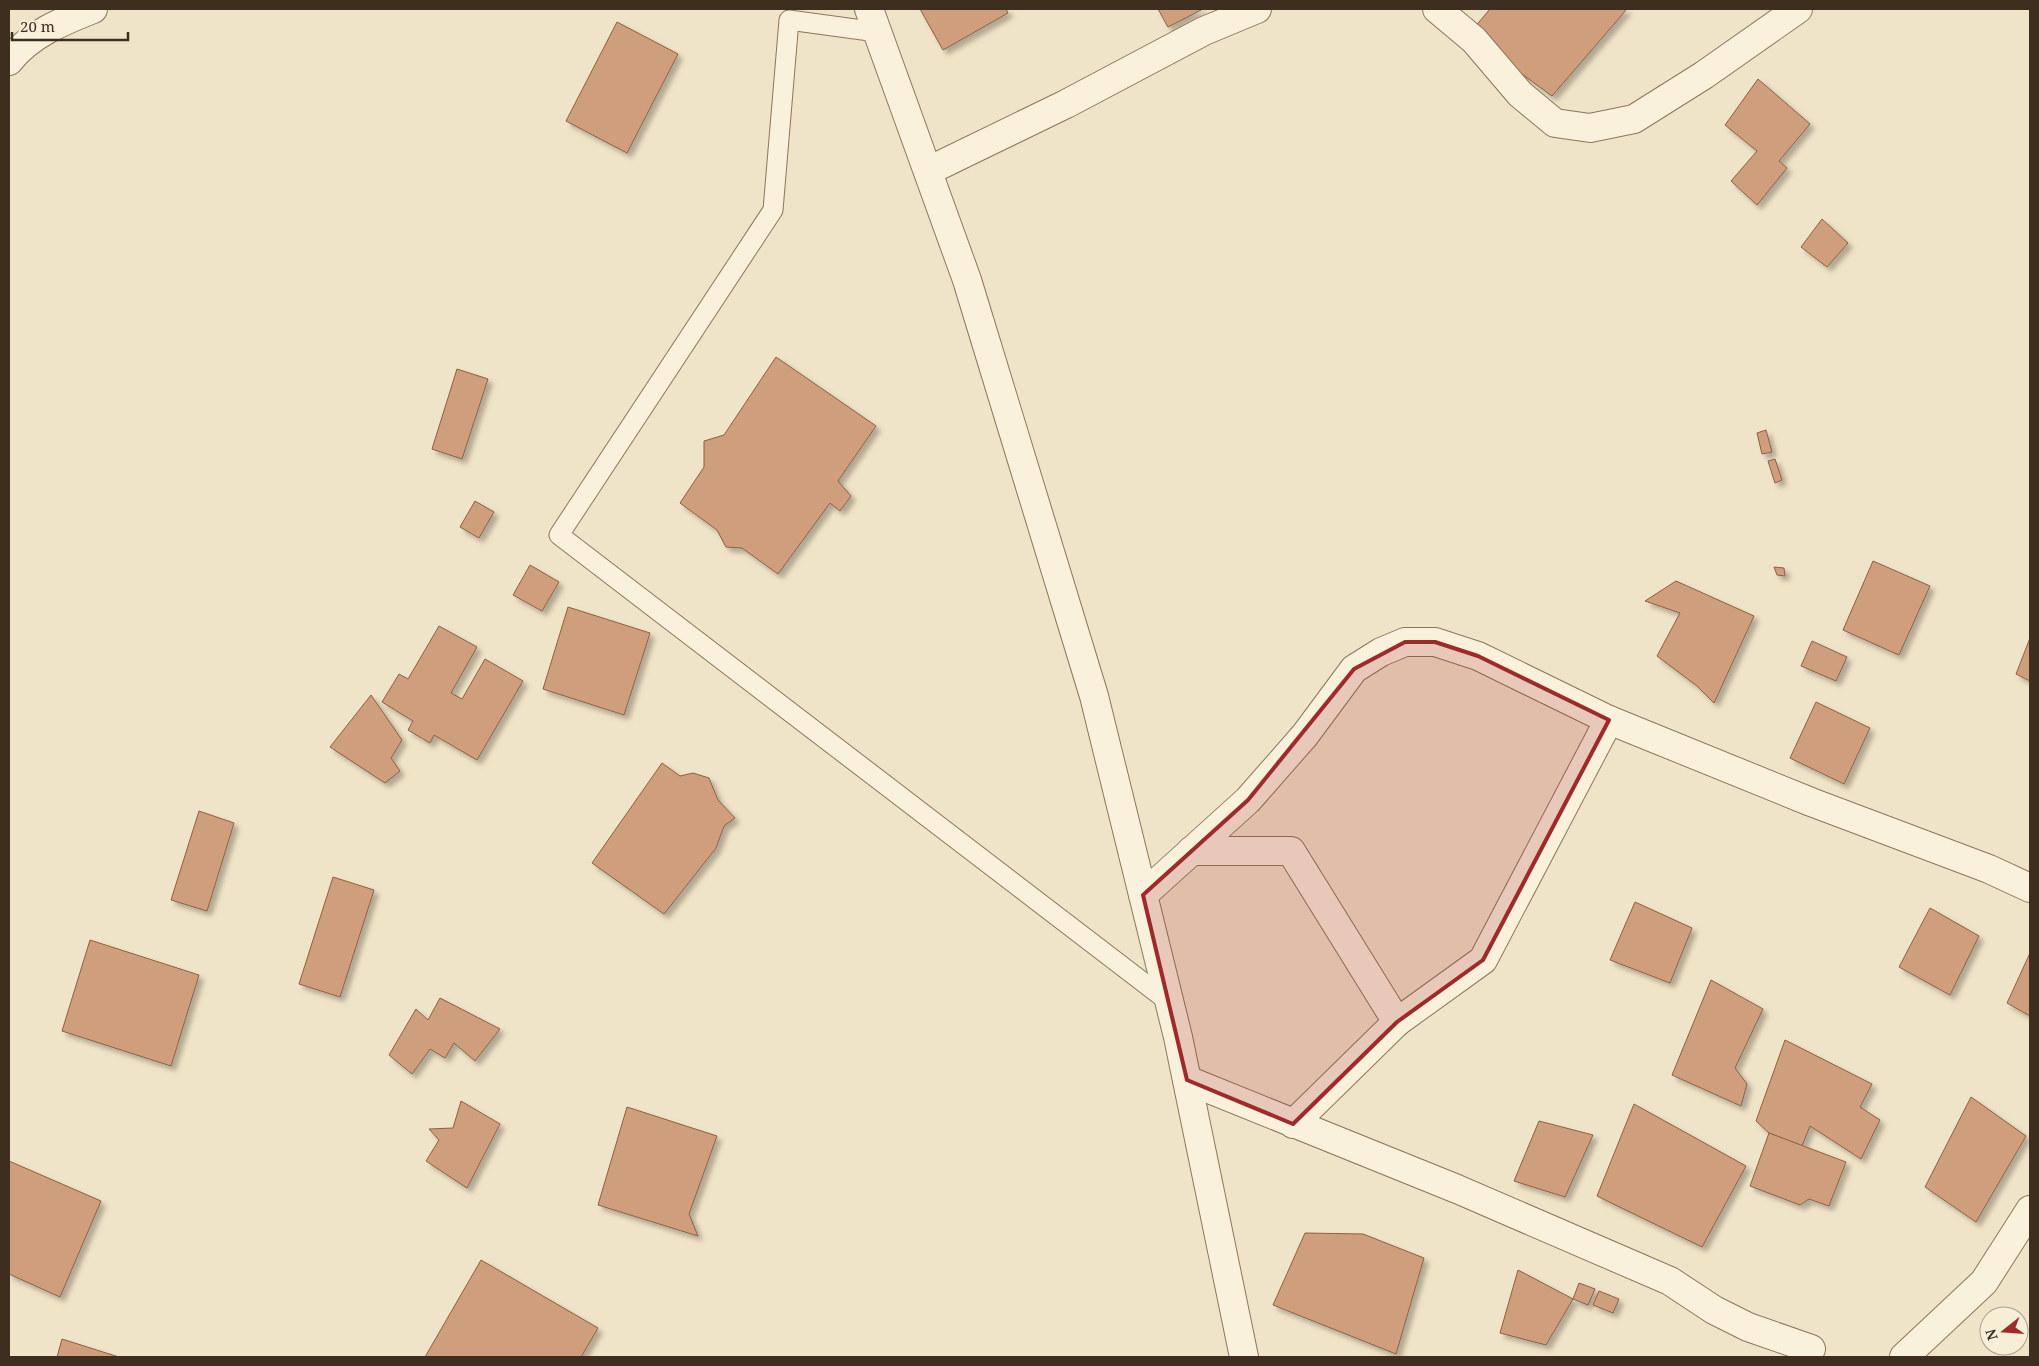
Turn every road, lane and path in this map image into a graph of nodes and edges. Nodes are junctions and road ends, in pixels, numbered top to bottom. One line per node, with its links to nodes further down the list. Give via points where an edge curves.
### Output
1 (93, 9): 6 (street, via 54,25 18,50)
2 (1257, 9): 7 (street, via 1204,31 1066,104)
3 (1437, 9): 4 (street, via 1474,40 1520,94 1555,123 1590,128 1634,119)
4 (1798, 9)
5 (873, 20): 7 (street); 12 (lane, via 789,20 772,210 559,535)
6 (9, 61)
7 (928, 171): 11 (street, via 967,280 1094,696)
8 (1609, 720): 9 (street, via 1478,656 1435,642 1405,642 1354,669 1305,735 1248,800); 10 (street); 13 (street, via 1483,960)
9 (1191, 852): 11 (street); 13 (street, via 1291,851)
10 (2030, 888)
11 (1143, 895): 12 (street)
12 (1169, 1002): 14 (street)
13 (1397, 1022): 15 (street)
14 (1187, 1080): 15 (street); 18 (street)
15 (1293, 1124): 17 (street, via 1458,1189 1670,1281 1714,1310)
16 (2030, 1210): 19 (street, via 1984,1282)
17 (1813, 1353)
18 (1244, 1357)
19 (1904, 1357)

